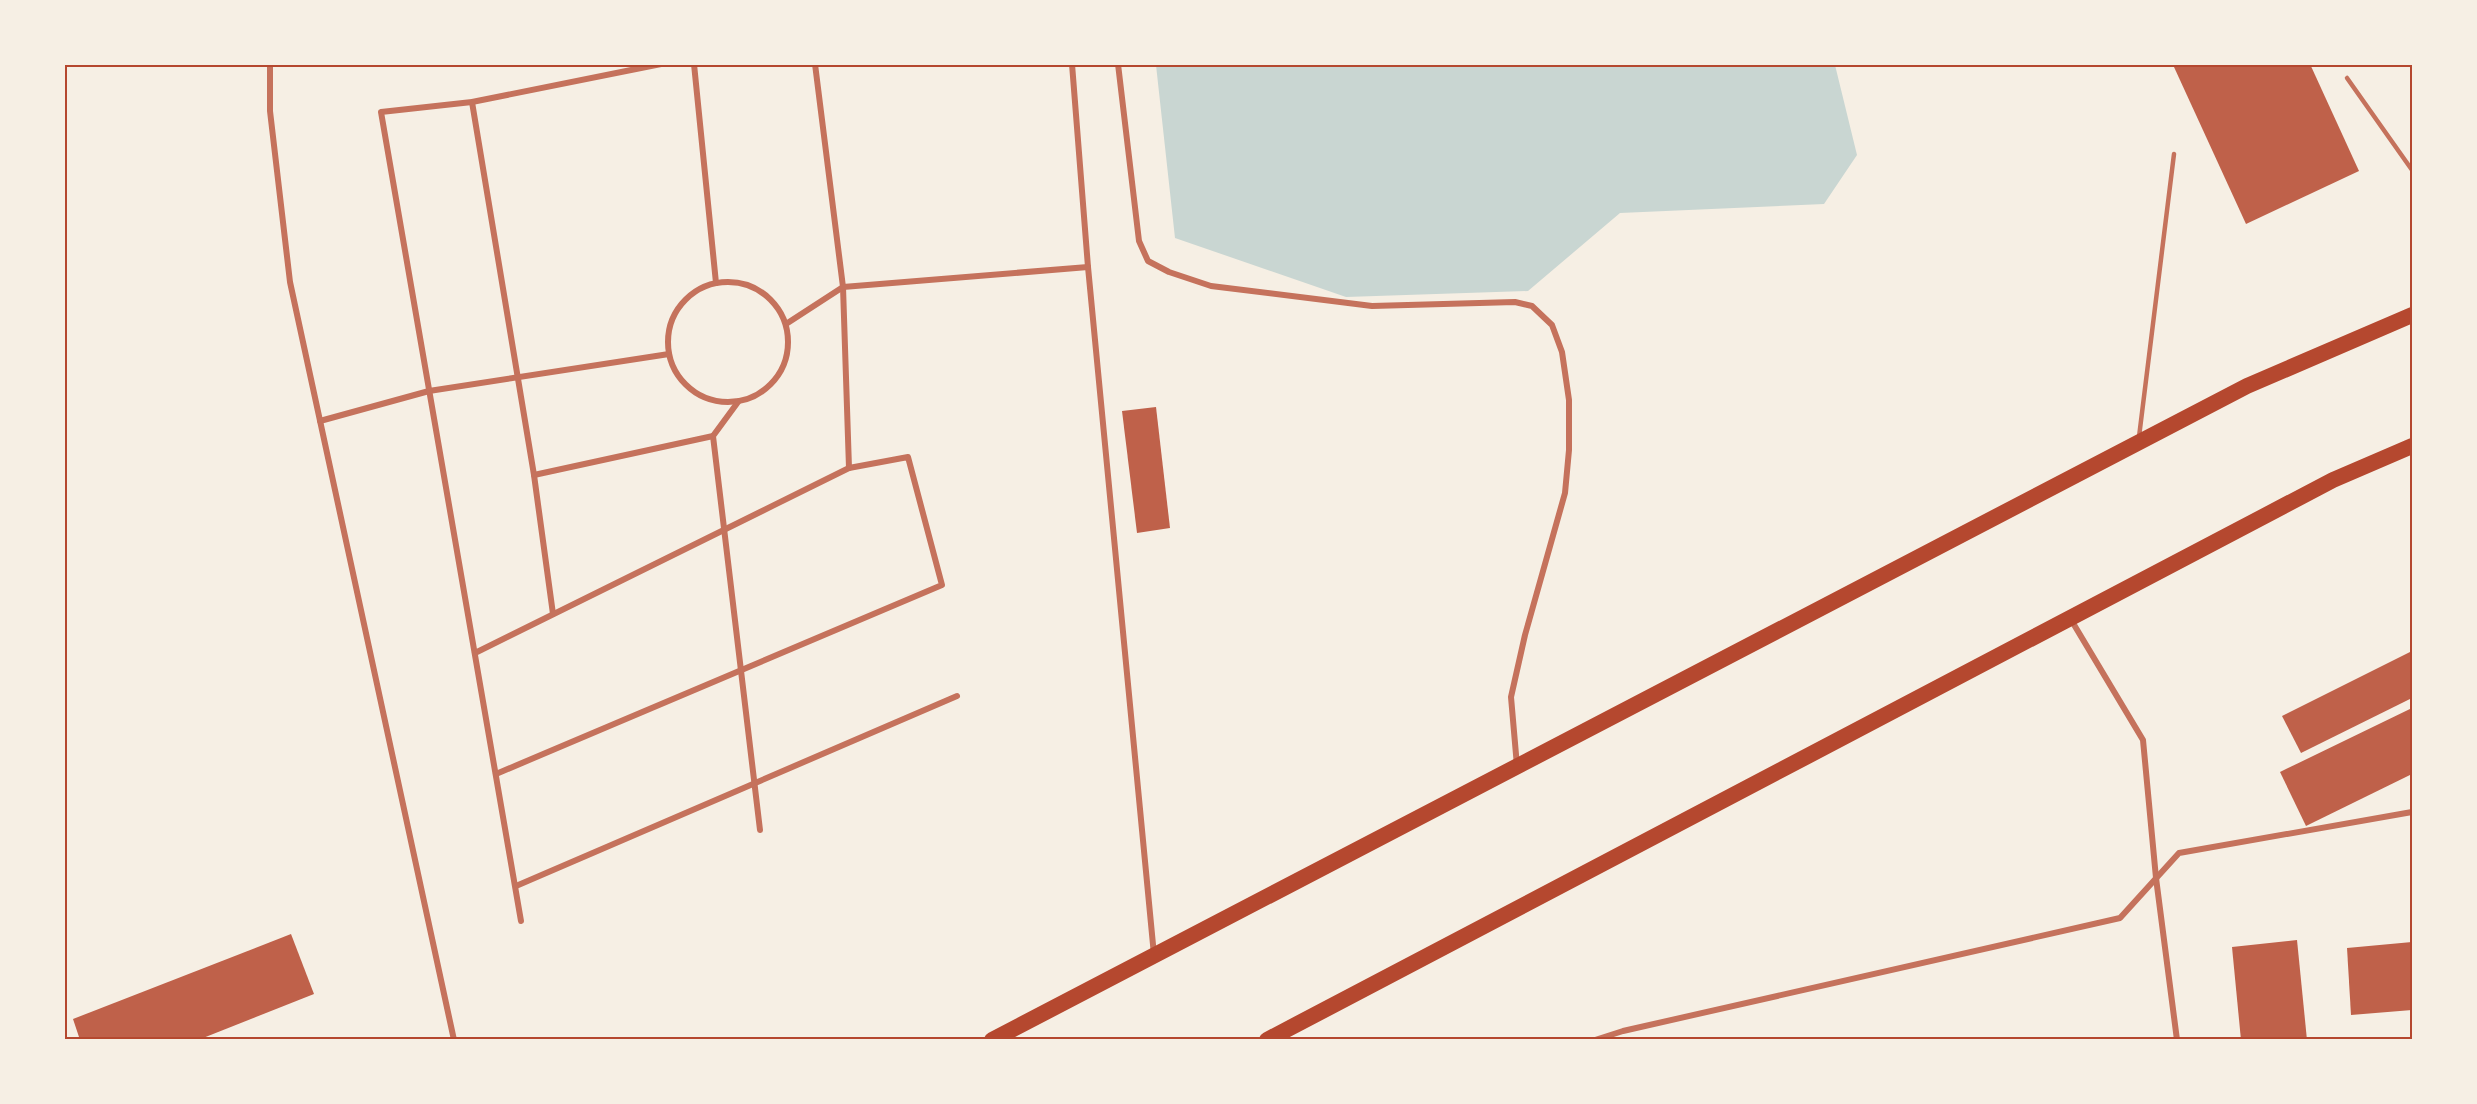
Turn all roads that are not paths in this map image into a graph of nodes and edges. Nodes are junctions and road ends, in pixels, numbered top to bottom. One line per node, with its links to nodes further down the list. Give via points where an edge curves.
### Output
1 (270, 64): 20 (street, via 270,111 290,282)
2 (661, 64): 8 (street)
3 (694, 64): 12 (street)
4 (815, 64): 13 (street)
5 (1072, 64): 11 (street)
6 (1118, 64): 32 (street, via 1139,241 1148,261 1212,286 1372,306 1515,302 1532,306 1552,325 1562,352 1569,450 1565,493 1511,697)
7 (2346, 78): 10 (lane)
8 (472, 102): 17 (street); 18 (street, via 381,112)
9 (2174, 154): 22 (lane)
10 (2412, 170)
11 (1088, 267): 13 (street); 40 (street)
12 (716, 283): 15 (street, via 751,286 778,308); 16 (street, via 698,290 674,317)
13 (843, 287): 15 (street); 24 (street)
14 (2412, 315): 22 (highway, via 2247,386)
15 (786, 324): 19 (street, via 784,364 773,382 757,395)
16 (669, 354): 17 (street); 19 (street, via 687,386 719,402)
17 (518, 378): 18 (street); 25 (street)
18 (429, 391): 20 (street); 29 (street)
19 (738, 402): 21 (street)
20 (320, 421): 42 (street)
21 (713, 436): 25 (street); 26 (street)
22 (2139, 443): 32 (highway)
23 (2412, 446): 28 (highway, via 2333,480)
24 (849, 468): 26 (street); 30 (street, via 908,457 942,585)
25 (534, 475): 27 (street)
26 (724, 530): 27 (street); 30 (street)
27 (554, 614): 29 (street)
28 (2070, 617): 37 (street, via 2143,740); 41 (highway)
29 (475, 653): 33 (street)
30 (741, 670): 33 (street); 34 (street)
31 (957, 696): 34 (street)
32 (1517, 766): 40 (highway)
33 (496, 774): 38 (street)
34 (754, 783): 36 (street); 38 (street)
35 (2412, 812): 37 (street, via 2179,853)
36 (760, 830)
37 (2156, 878): 45 (street, via 2120,918); 46 (street)
38 (516, 886): 39 (street)
39 (521, 921)
40 (1154, 955): 43 (highway)
41 (1288, 1035): 44 (highway)
42 (453, 1040)
43 (992, 1040)
44 (1267, 1040)
45 (1595, 1040)
46 (2177, 1040)

